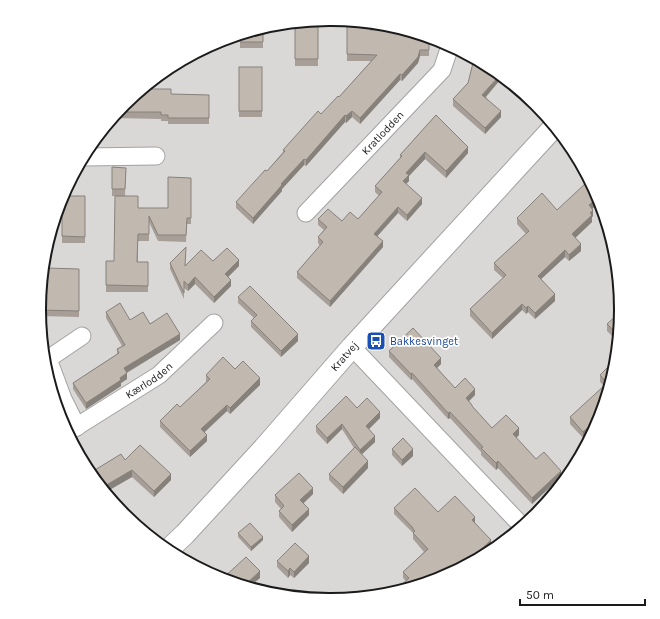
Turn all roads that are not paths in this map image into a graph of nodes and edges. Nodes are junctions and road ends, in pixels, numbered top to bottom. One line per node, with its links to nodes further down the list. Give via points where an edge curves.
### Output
1 (448, 52): 5 (street, Kratlodden, via 442,70)
2 (550, 131): 8 (street, Kratvej)
3 (156, 156): 4 (street)
4 (91, 157)
5 (306, 213)
6 (214, 323): 12 (street, Kærlodden, via 159,375)
7 (82, 336): 9 (street, Kærlodden)
8 (352, 347): 13 (street); 14 (street, Kratvej, via 264,448)
9 (51, 357)
10 (55, 380): 11 (street, Kærlodden)
11 (68, 419)
12 (73, 429)
13 (518, 522)
14 (173, 545)

